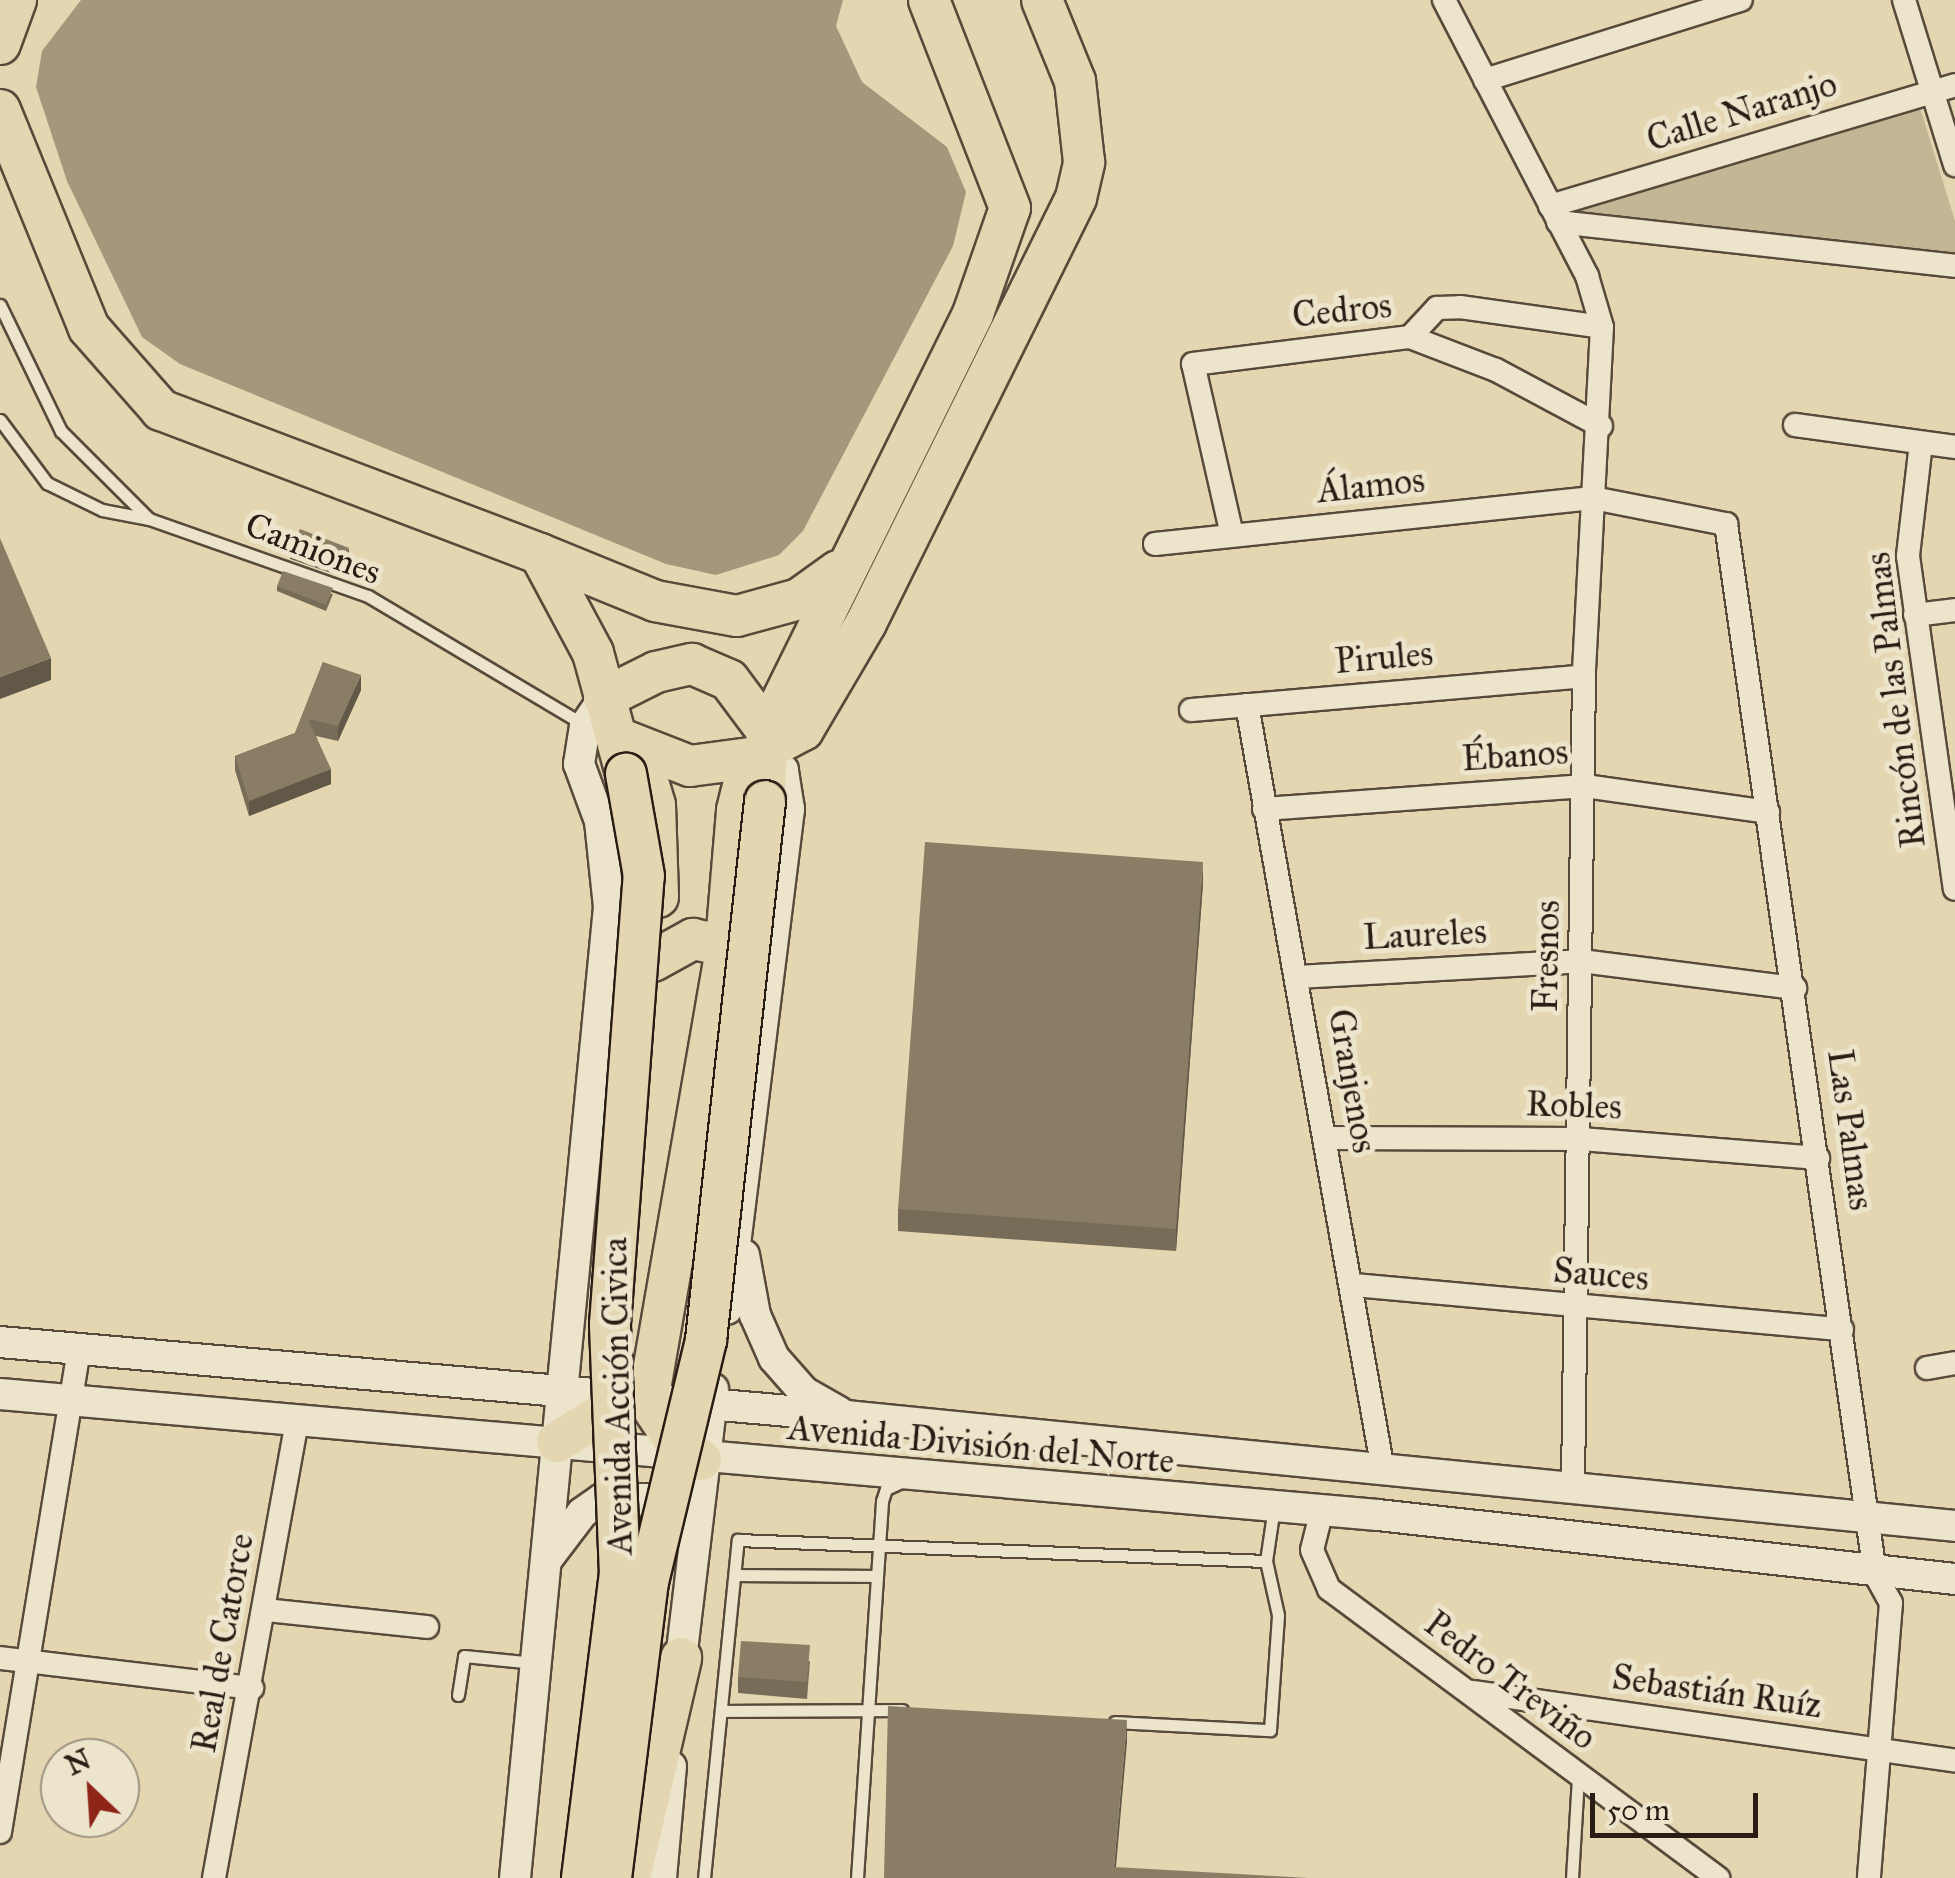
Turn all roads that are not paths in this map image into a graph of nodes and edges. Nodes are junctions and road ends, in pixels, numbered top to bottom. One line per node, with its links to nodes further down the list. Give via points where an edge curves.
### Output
1 (16, 0): 7 (highway)
2 (929, 0): 12 (highway)
3 (1042, 0): 15 (highway, via 1075,81 1084,162 1076,198)
4 (1444, 0): 8 (street, Fresnos)
5 (1741, 0): 8 (street)
6 (1904, 0): 9 (street)
7 (0, 44)
8 (1485, 80): 13 (street, Fresnos)
9 (1944, 88): 11 (street); 13 (street, Calle Naranjo)
10 (0, 110): 28 (highway, via 89,328 160,410)
11 (1955, 165)
12 (1010, 208): 15 (highway, via 1034,259); 29 (highway, via 973,314)
13 (1554, 214): 14 (street); 17 (street, Fresnos, via 1586,276)
14 (1955, 266)
15 (1036, 283): 36 (highway, via 844,662 803,730)
16 (0, 306): 25 (lane, via 61,431)
17 (1602, 327): 18 (street, via 1460,306 1436,308); 21 (street, Fresnos)
18 (1410, 337): 21 (street, Cedros, via 1496,370); 26 (street, Cedros, via 1193,364)
19 (0, 420): 25 (lane, Camiones, via 47,483 102,510)
20 (1796, 425): 22 (street)
21 (1600, 426): 24 (street, Fresnos)
22 (1920, 443): 23 (street); 31 (street, Rincón de las Palmas, via 1908,556)
23 (1955, 447)
24 (1593, 498): 26 (street, Álamos); 32 (street, Fresnos); 40 (street, Las Palmas, via 1726,524)
25 (149, 519): 35 (lane, Camiones, via 368,596)
26 (1232, 535): 27 (street, Álamos)
27 (1156, 544)
28 (540, 554): 29 (highway, via 654,601 737,616 799,599); 35 (highway, via 593,653)
29 (843, 567): 36 (highway)
30 (1955, 610): 31 (street)
31 (1915, 615): 38 (street, Rincón de las Palmas)
32 (1584, 676): 33 (street, Pirules); 37 (street, Fresnos)
33 (1247, 705): 34 (street, Pirules); 39 (street, Granjenos)
34 (1190, 710)
35 (614, 736): 36 (highway, via 690,766); 36 (highway, via 656,672 692,664 729,680); 43 (highway, via 655,805 660,856); 58 (main road, Avenida Acción Civica, via 579,764 600,821 609,907); 104 (highway, Avenida Acción Civica, bridge, via 644,876 610,1324 620,1575)
36 (767, 745): 42 (highway, via 744,782 737,810); 50 (main road, via 783,770 789,809); 105 (highway, Avenida Acción Civica, bridge, via 706,1340 648,1582)
37 (1586, 786): 39 (street, Ébanos); 40 (street, Ébanos); 44 (street, Fresnos)
38 (1949, 796): 41 (street, Rincón de las Palmas)
39 (1264, 809): 45 (street, Granjenos)
40 (1768, 812): 46 (street, Las Palmas)
41 (1955, 890)
42 (725, 954): 43 (highway, via 716,944 694,939); 61 (highway)
43 (653, 961): 61 (highway)
44 (1581, 962): 45 (street, Laureles); 46 (street, Laureles); 48 (street, Fresnos)
45 (1297, 977): 47 (street, Granjenos)
46 (1795, 988): 49 (street, Las Palmas)
47 (1327, 1138): 48 (street, Robles); 51 (street, Granjenos)
48 (1581, 1140): 49 (street, Robles); 52 (street, Fresnos)
49 (1818, 1158): 53 (street, Las Palmas)
50 (740, 1236): 62 (main road, Avenida Acción Civica); 63 (main road, via 755,1315 774,1358 804,1392)
51 (1354, 1285): 52 (street, Sauces); 68 (street, Granjenos)
52 (1578, 1309): 53 (street, Sauces); 71 (street, Fresnos)
53 (1842, 1329): 75 (street, Las Palmas)
54 (0, 1342): 55 (main road, Avenida División del Norte)
55 (79, 1349): 58 (main road, Avenida División del Norte); 60 (street)
56 (1955, 1363): 57 (street)
57 (1927, 1368)
58 (562, 1392): 61 (main road, Avenida División del Norte); 65 (main road, Avenida Acción Civica)
59 (0, 1394): 60 (main road, Avenida División del Norte)
60 (70, 1400): 64 (main road, Avenida División del Norte); 89 (street)
61 (632, 1400): 62 (main road, Avenida División del Norte); 65 (highway); 66 (highway)
62 (710, 1408): 63 (main road, Avenida División del Norte); 66 (main road, Avenida Acción Civica)
63 (846, 1416): 67 (main road, Avenida División del Norte)
64 (298, 1420): 65 (main road, Avenida División del Norte); 85 (street, Real de Catorce)
65 (557, 1442): 66 (main road, Avenida División del Norte); 78 (main road, Avenida Acción Civica)
66 (702, 1460): 69 (main road, Avenida División del Norte); 80 (main road, Avenida Acción Civica)
67 (1280, 1460): 68 (main road, Avenida División del Norte); 73 (main road)
68 (1383, 1470): 71 (main road, Avenida División del Norte)
69 (859, 1472): 70 (main road, Avenida División del Norte); 72 (lane)
70 (917, 1477): 72 (lane, via 886,1489); 73 (main road, Avenida División del Norte)
71 (1573, 1487): 75 (main road, Avenida División del Norte)
72 (882, 1501): 77 (lane)
73 (1274, 1507): 74 (main road, Avenida División del Norte); 79 (lane)
74 (1322, 1510): 81 (main road, Avenida División del Norte); 92 (street, Pedro Treviño, via 1312,1550 1329,1590)
75 (1870, 1521): 76 (main road, Avenida División del Norte); 81 (street, Las Palmas)
76 (1955, 1526)
77 (879, 1547): 79 (lane); 82 (lane, via 738,1540); 83 (lane)
78 (546, 1560): 80 (main road, via 582,1513 623,1495 668,1514); 90 (main road, Avenida Acción Civica)
79 (1266, 1561): 97 (lane, via 1278,1615 1270,1730)
80 (692, 1562): 88 (main road, Avenida Acción Civica)
81 (1876, 1574): 84 (main road, Avenida División del Norte); 98 (street, Las Palmas, via 1891,1604)
82 (735, 1578): 83 (lane); 95 (lane)
83 (876, 1579): 94 (lane)
84 (1955, 1579)
85 (266, 1610): 86 (street); 91 (street, Real de Catorce)
86 (427, 1627)
87 (0, 1658): 89 (street)
88 (680, 1658): 106 (highway); 107 (main road, Avenida Acción Civica)
89 (30, 1662): 91 (street); 101 (street)
90 (536, 1662): 93 (lane, via 464,1656); 103 (main road, Avenida Acción Civica)
91 (252, 1688): 102 (street, Real de Catorce)
92 (1470, 1692): 98 (street, Sebastián Ruíz); 100 (street, Pedro Treviño)
93 (458, 1695)
94 (867, 1708): 95 (lane); 96 (lane); 109 (lane)
95 (722, 1711): 108 (lane)
96 (923, 1711)
97 (1101, 1721)
98 (1881, 1750): 99 (street, Sebastián Ruíz); 112 (street, Las Palmas)
99 (1955, 1761)
100 (1578, 1777): 110 (lane); 111 (street, Pedro Treviño)
101 (0, 1832)
102 (214, 1878)
103 (515, 1878)
104 (582, 1878)
105 (611, 1878)
106 (630, 1878)
107 (661, 1878)
108 (704, 1878)
109 (857, 1878)
110 (1572, 1878)
111 (1718, 1878)
112 (1868, 1878)

